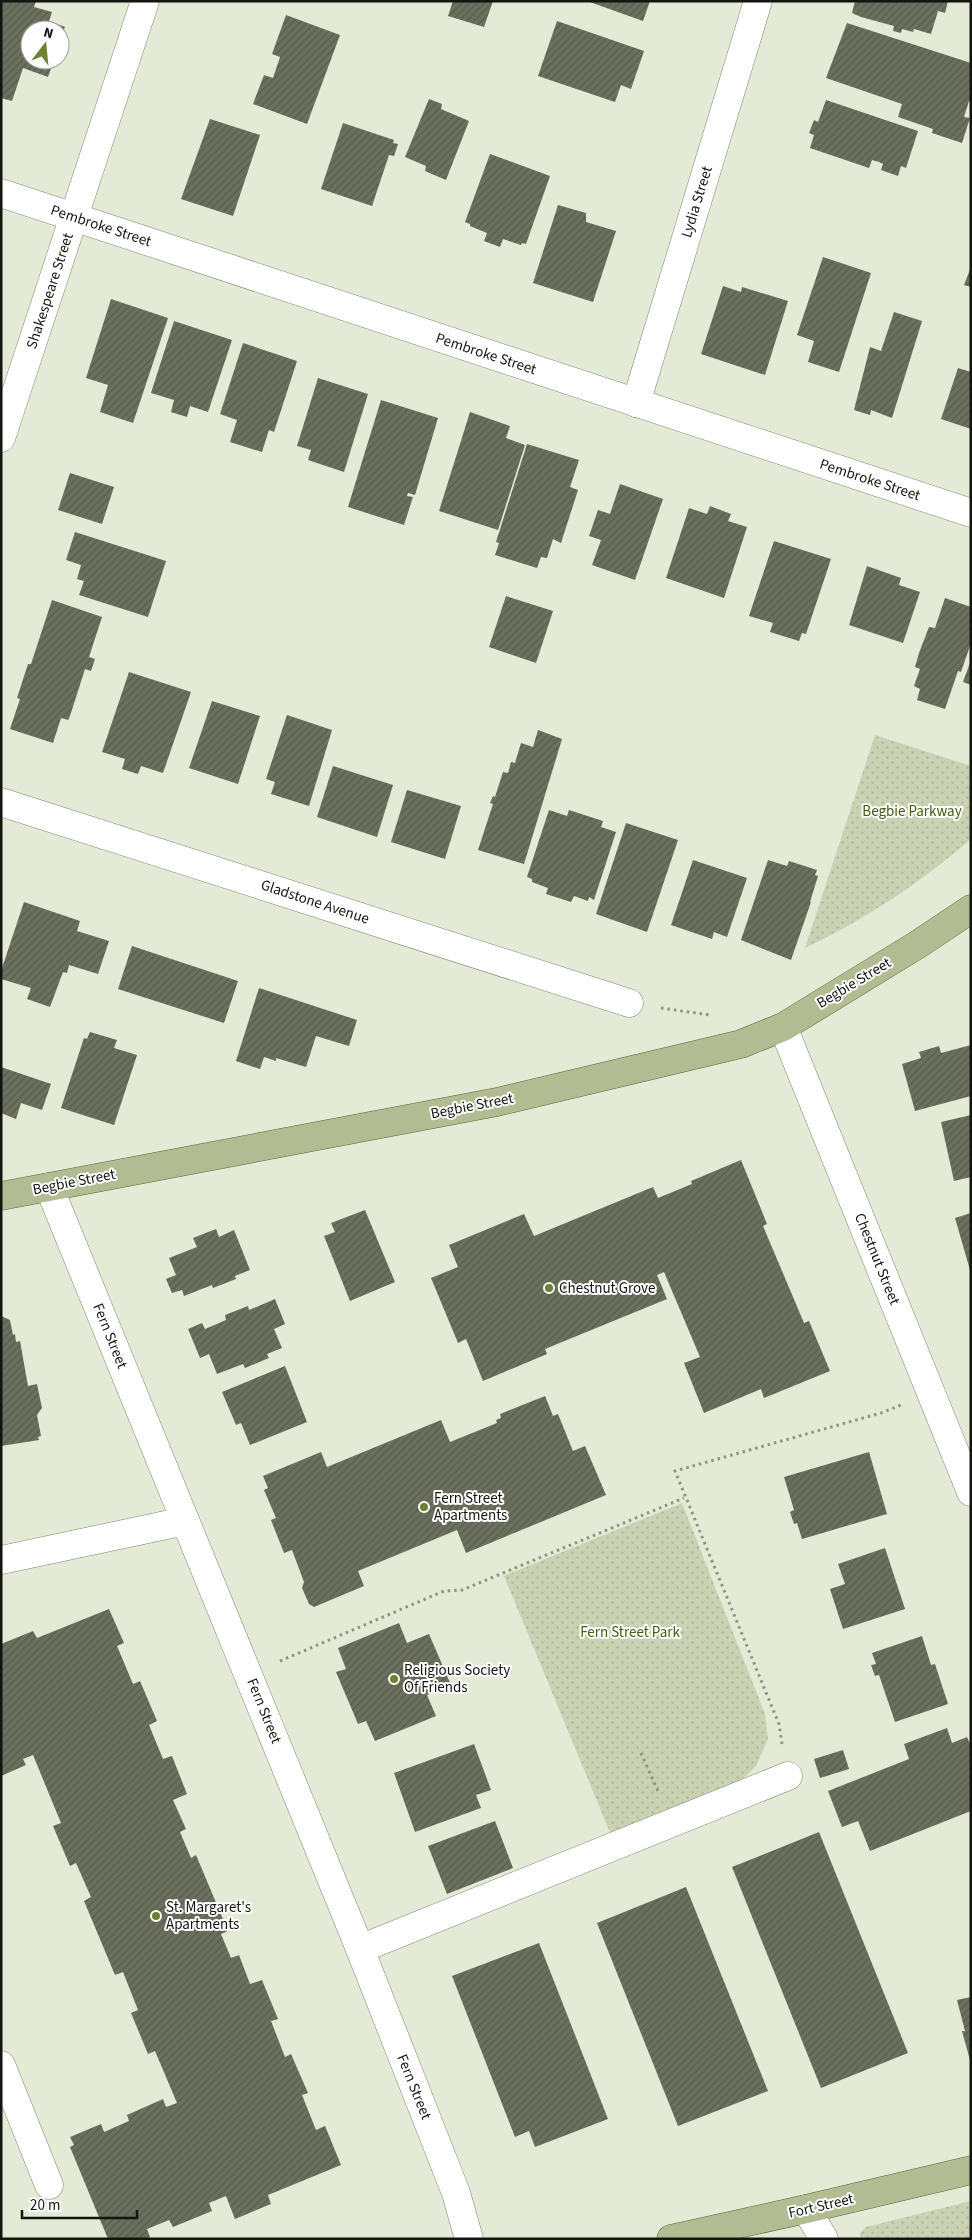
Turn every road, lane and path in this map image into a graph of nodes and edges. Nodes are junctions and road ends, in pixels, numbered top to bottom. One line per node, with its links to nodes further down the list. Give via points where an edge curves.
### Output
1 (145, 1): 4 (street, Shakespeare Street)
2 (758, 1): 5 (street, Lydia Street)
3 (1, 193): 4 (street, Pembroke Street)
4 (75, 217): 5 (street, Pembroke Street); 6 (street, Shakespeare Street)
5 (636, 403): 7 (street, Pembroke Street)
6 (1, 438)
7 (971, 513)
8 (1, 802): 10 (street, Gladstone Avenue)
9 (971, 909): 12 (main road, Begbie Street)
10 (629, 1002): 11 (path)
11 (715, 1016)
12 (782, 1027): 13 (main road, Begbie Street, via 741,1044 497,1102); 15 (street, Chestnut Street)
13 (49, 1186): 14 (main road, Begbie Street); 18 (street, Fern Street)
14 (1, 1196)
15 (932, 1394): 16 (street, Chestnut Street); 17 (path, via 881,1413 675,1471)
16 (971, 1492)
17 (684, 1498): 20 (path, via 462,1590 444,1591); 22 (path, via 778,1724)
18 (186, 1521): 19 (street); 20 (street, Fern Street)
19 (1, 1560)
20 (249, 1674): 24 (street, Fern Street)
21 (642, 1753): 23 (path)
22 (788, 1776): 23 (street)
23 (672, 1823): 24 (street)
24 (360, 1949): 30 (street, Fern Street, via 456,2193)
25 (1, 2065): 27 (street)
26 (971, 2170): 28 (main road, Fort Street)
27 (50, 2185)
28 (806, 2209): 29 (main road, Fort Street); 31 (street)
29 (677, 2238)
30 (468, 2239)
31 (824, 2239)

